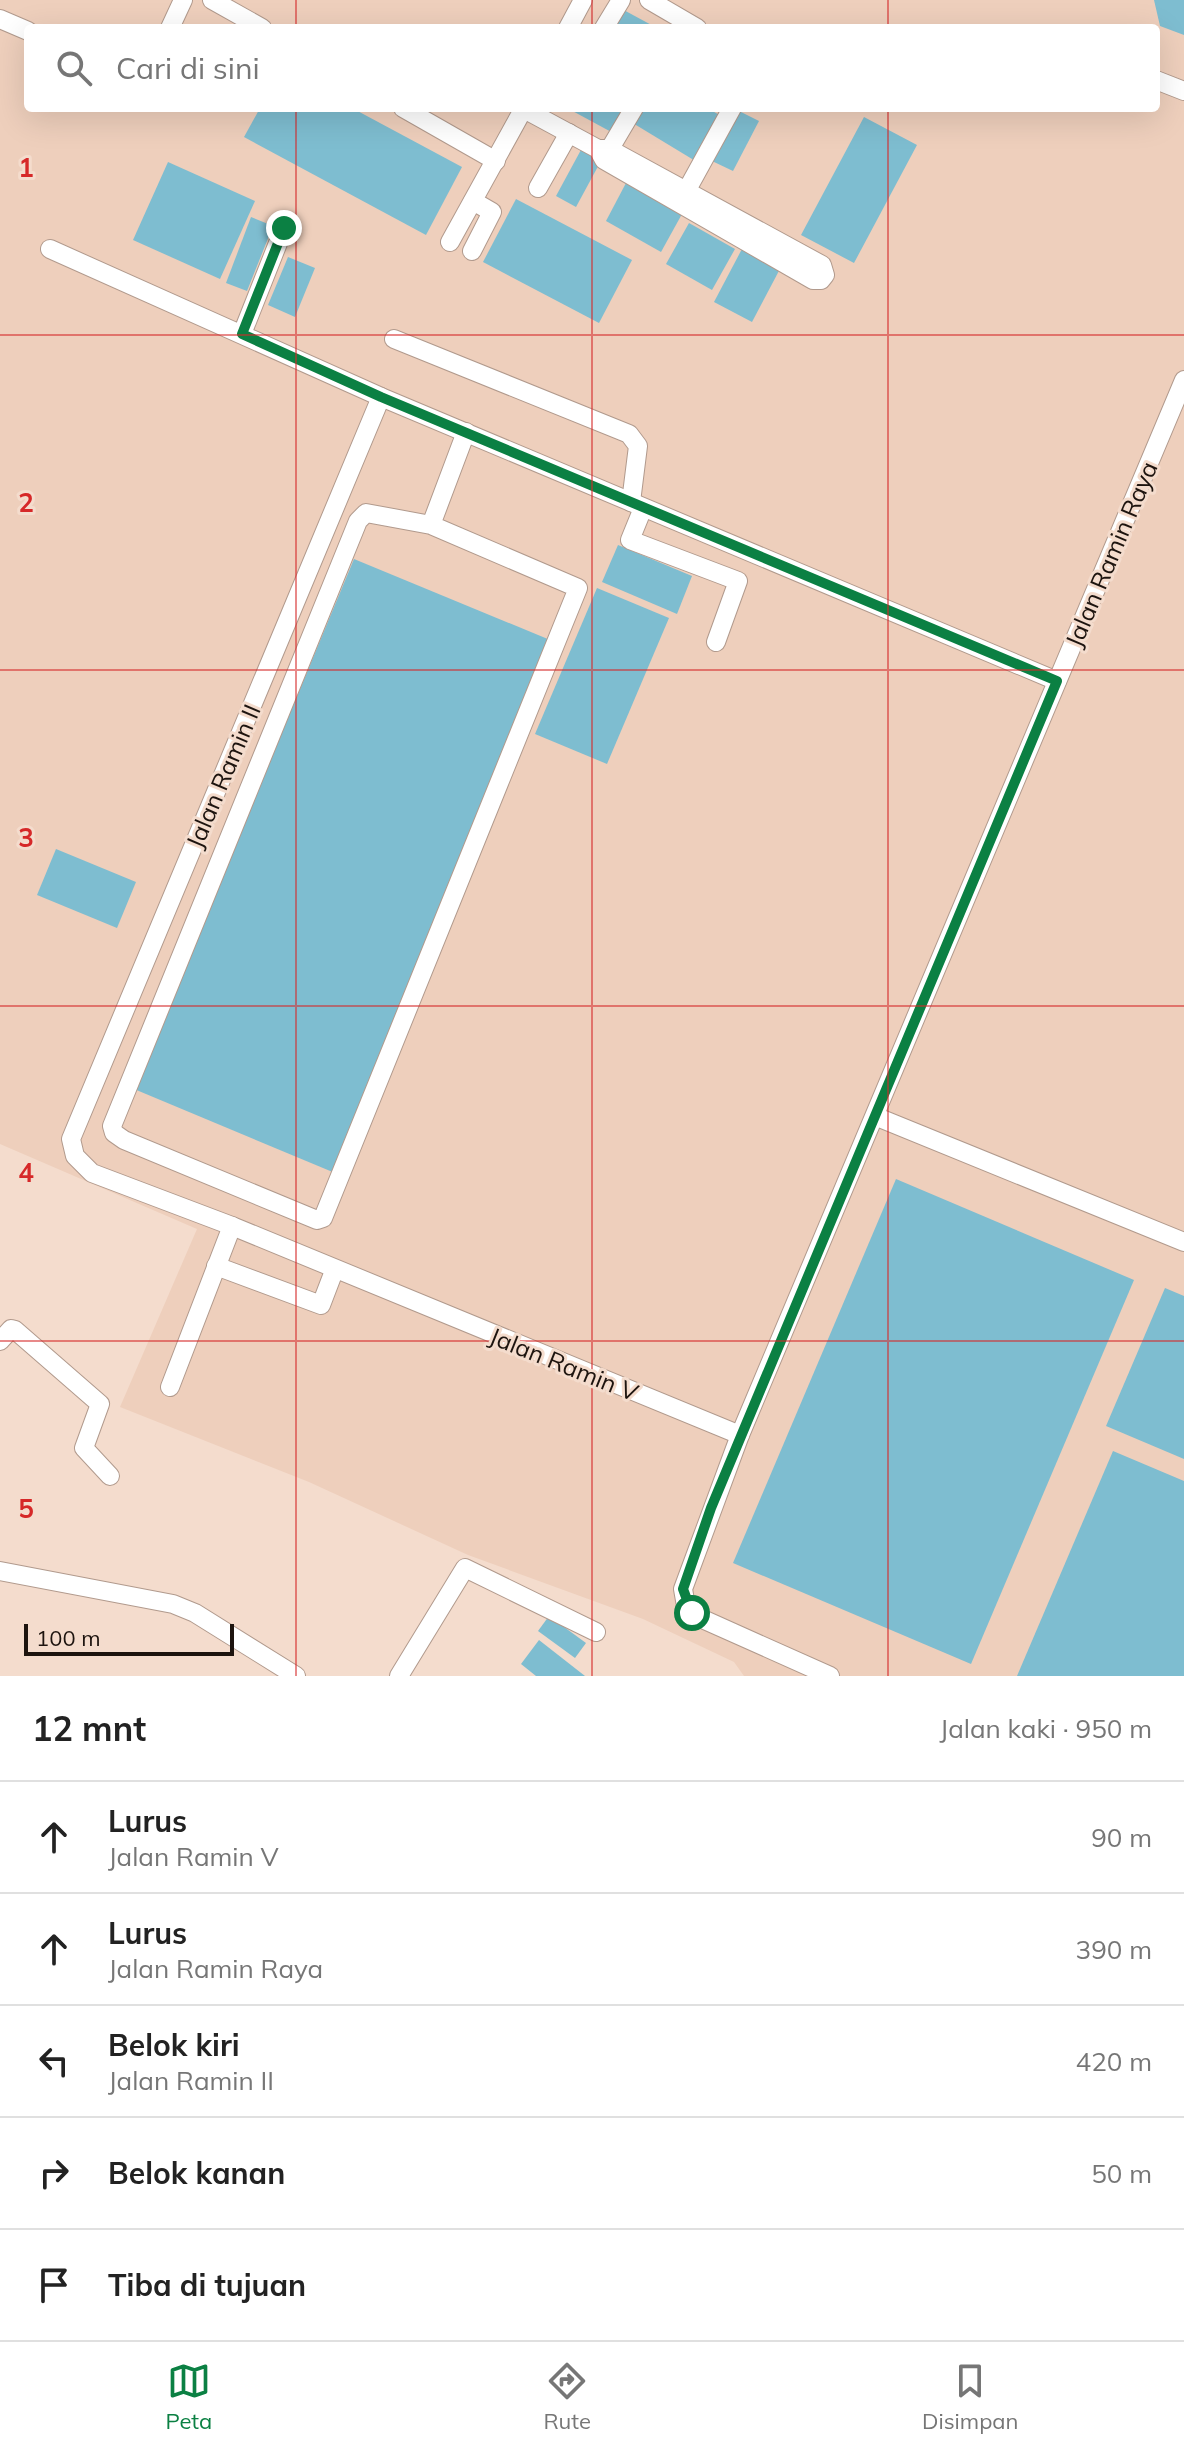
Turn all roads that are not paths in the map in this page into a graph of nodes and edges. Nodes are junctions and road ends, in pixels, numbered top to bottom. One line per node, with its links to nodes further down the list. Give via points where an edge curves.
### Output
1 (183, 0): 7 (street)
2 (212, 0): 8 (street)
3 (583, 0): 9 (street)
4 (621, 0): 10 (street)
5 (649, 0): 11 (street)
6 (0, 19): 12 (street)
7 (172, 24)
8 (251, 24)
9 (570, 24)
10 (606, 24)
11 (686, 24)
12 (24, 29)
13 (1160, 82): 14 (street)
14 (1184, 91)
15 (410, 112): 22 (street)
16 (522, 112): 22 (street)
17 (631, 112): 21 (street)
18 (730, 112): 24 (street)
19 (553, 115): 20 (street)
20 (569, 133): 21 (street); 23 (street)
21 (604, 153): 24 (street)
22 (496, 161): 25 (street)
23 (538, 188)
24 (684, 196): 24 (street, via 822,265 825,275 813,280)
25 (473, 201): 27 (street); 29 (street, via 492,212)
26 (284, 228): 30 (street)
27 (450, 242)
28 (50, 249): 30 (street)
29 (472, 251)
30 (242, 334): 33 (street)
31 (394, 339): 35 (street, via 629,434 638,446)
32 (1184, 380): 38 (street, Jalan Ramin Raya)
33 (381, 397): 34 (street); 40 (street, Jalan Ramin II, via 71,1139)
34 (466, 432): 35 (street); 36 (street)
35 (637, 505): 37 (street, via 623,538 737,579); 38 (street)
36 (431, 525): 36 (street, via 370,513 358,521 112,1126 124,1140 319,1220 578,588)
37 (716, 642)
38 (1057, 681): 39 (street, Jalan Ramin Raya)
39 (877, 1117): 42 (street); 47 (street, Jalan Ramin Raya)
40 (75, 1156): 41 (street, Jalan Ramin V, via 92,1173)
41 (232, 1226): 43 (street); 44 (street, Jalan Ramin V)
42 (1184, 1242)
43 (216, 1266): 44 (street, via 321,1305); 46 (street)
44 (334, 1271): 47 (street, Jalan Ramin V)
45 (0, 1341): 48 (street, via 15,1330 100,1404 84,1448)
46 (170, 1387)
47 (740, 1435): 53 (street, via 683,1589 684,1599 698,1617)
48 (110, 1476)
49 (0, 1571): 51 (street, via 173,1604)
50 (596, 1632): 52 (street, via 465,1568)
51 (296, 1676)
52 (399, 1676)
53 (830, 1676)

